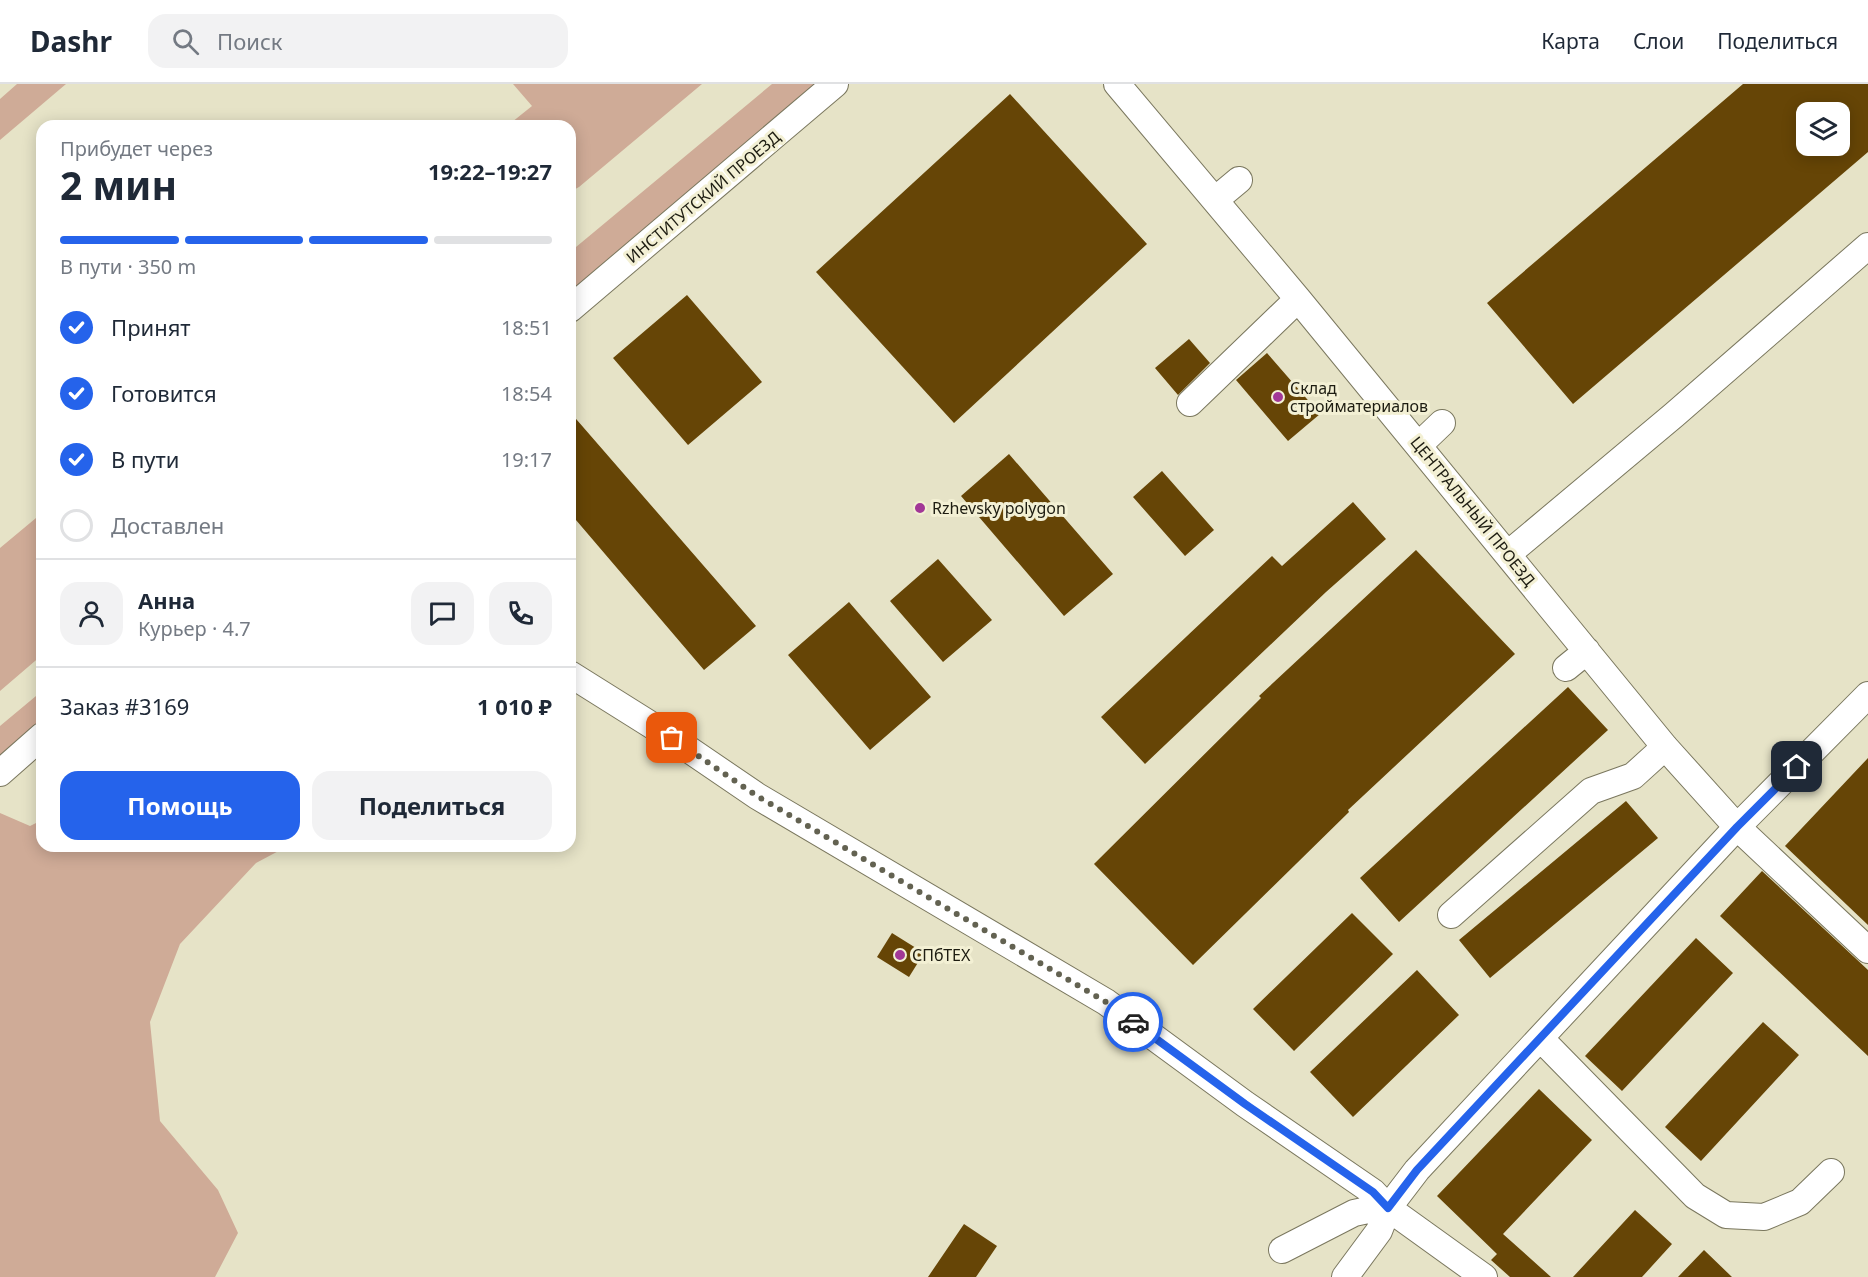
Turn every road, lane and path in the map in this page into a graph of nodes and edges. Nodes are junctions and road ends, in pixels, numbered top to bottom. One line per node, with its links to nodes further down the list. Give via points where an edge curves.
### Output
1 (835, 84): 7 (street, ИНСТИТУТСКИЙ ПРОЕЗД, via 600,290)
2 (1117, 84): 4 (street, ЦЕНТРАЛЬНЫЙ ПРОЕЗД)
3 (1239, 180): 4 (street)
4 (1215, 200): 6 (street, ЦЕНТРАЛЬНЫЙ ПРОЕЗД)
5 (1868, 246): 11 (street)
6 (1298, 298): 8 (street); 10 (street, ЦЕНТРАЛЬНЫЙ ПРОЕЗД)
7 (576, 305)
8 (1190, 403)
9 (1442, 423): 10 (street)
10 (1419, 445): 11 (street, ЦЕНТРАЛЬНЫЙ ПРОЕЗД)
11 (1508, 554): 12 (street, ЦЕНТРАЛЬНЫЙ ПРОЕЗД)
12 (1587, 651): 13 (street); 17 (street, ЦЕНТРАЛЬНЫЙ ПРОЕЗД)
13 (1566, 668)
14 (576, 678): 24 (street, via 757,796 1106,1002 1373,1192)
15 (1864, 706): 19 (street)
16 (36, 741): 18 (street)
17 (1665, 747): 19 (street, ЦЕНТРАЛЬНЫЙ ПРОЕЗД); 20 (street, via 1633,776 1591,791)
18 (0, 773)
19 (1737, 827): 21 (street, ЦЕНТРАЛЬНЫЙ ПРОЕЗД); 22 (street)
20 (1451, 915)
21 (1868, 950)
22 (1541, 1039): 23 (street, via 1695,1196 1726,1215 1764,1217 1800,1202); 24 (street)
23 (1831, 1172)
24 (1378, 1209): 25 (street, via 1354,1213); 26 (street, via 1379,1231); 27 (street)
25 (1282, 1250)
26 (1345, 1277)
27 (1484, 1277)

